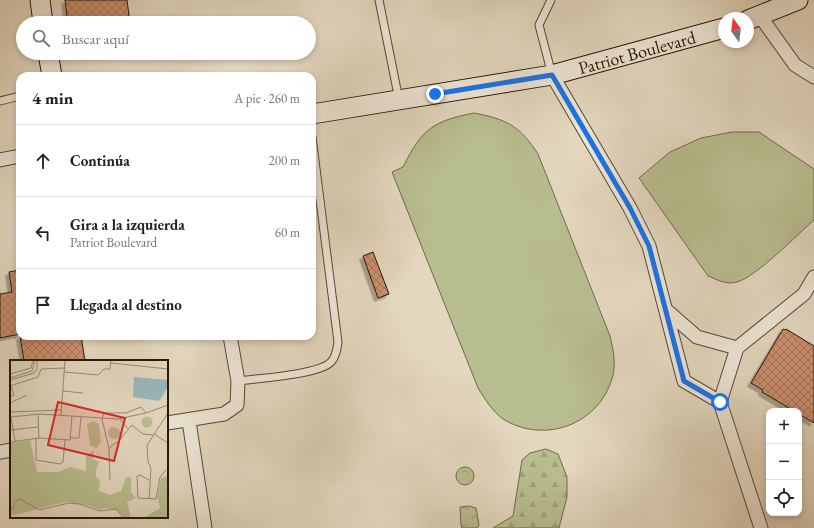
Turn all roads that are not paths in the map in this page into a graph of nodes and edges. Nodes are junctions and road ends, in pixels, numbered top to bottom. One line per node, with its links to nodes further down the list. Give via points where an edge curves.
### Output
1 (40, 0): 5 (street)
2 (379, 0): 13 (lane)
3 (551, 0): 10 (lane, via 539,25)
4 (798, 0): 6 (street)
5 (42, 16)
6 (754, 18): 11 (street, via 795,65)
7 (718, 30): 10 (street, Patriot Boulevard)
8 (49, 60): 9 (street)
9 (51, 72)
10 (552, 75): 13 (street, Patriot Boulevard); 22 (street, via 630,208 649,246)
11 (814, 77)
12 (16, 97): 14 (lane)
13 (399, 100): 15 (street, Patriot Boulevard)
14 (0, 101)
15 (316, 113)
16 (16, 157): 17 (street)
17 (0, 160)
18 (316, 168): 19 (lane)
19 (320, 199): 20 (lane); 25 (lane, via 338,342 336,354 331,362 323,367 307,372)
20 (316, 200)
21 (814, 277): 24 (street, via 804,294)
22 (666, 310): 24 (street, via 697,337); 26 (street, via 684,381)
23 (231, 340): 25 (street)
24 (737, 348): 26 (street)
25 (238, 381): 27 (street, via 237,405 224,414)
26 (720, 402): 32 (street)
27 (189, 421): 28 (street); 31 (street)
28 (168, 423)
29 (10, 450): 30 (street)
30 (0, 452)
31 (205, 528)
32 (761, 528)

